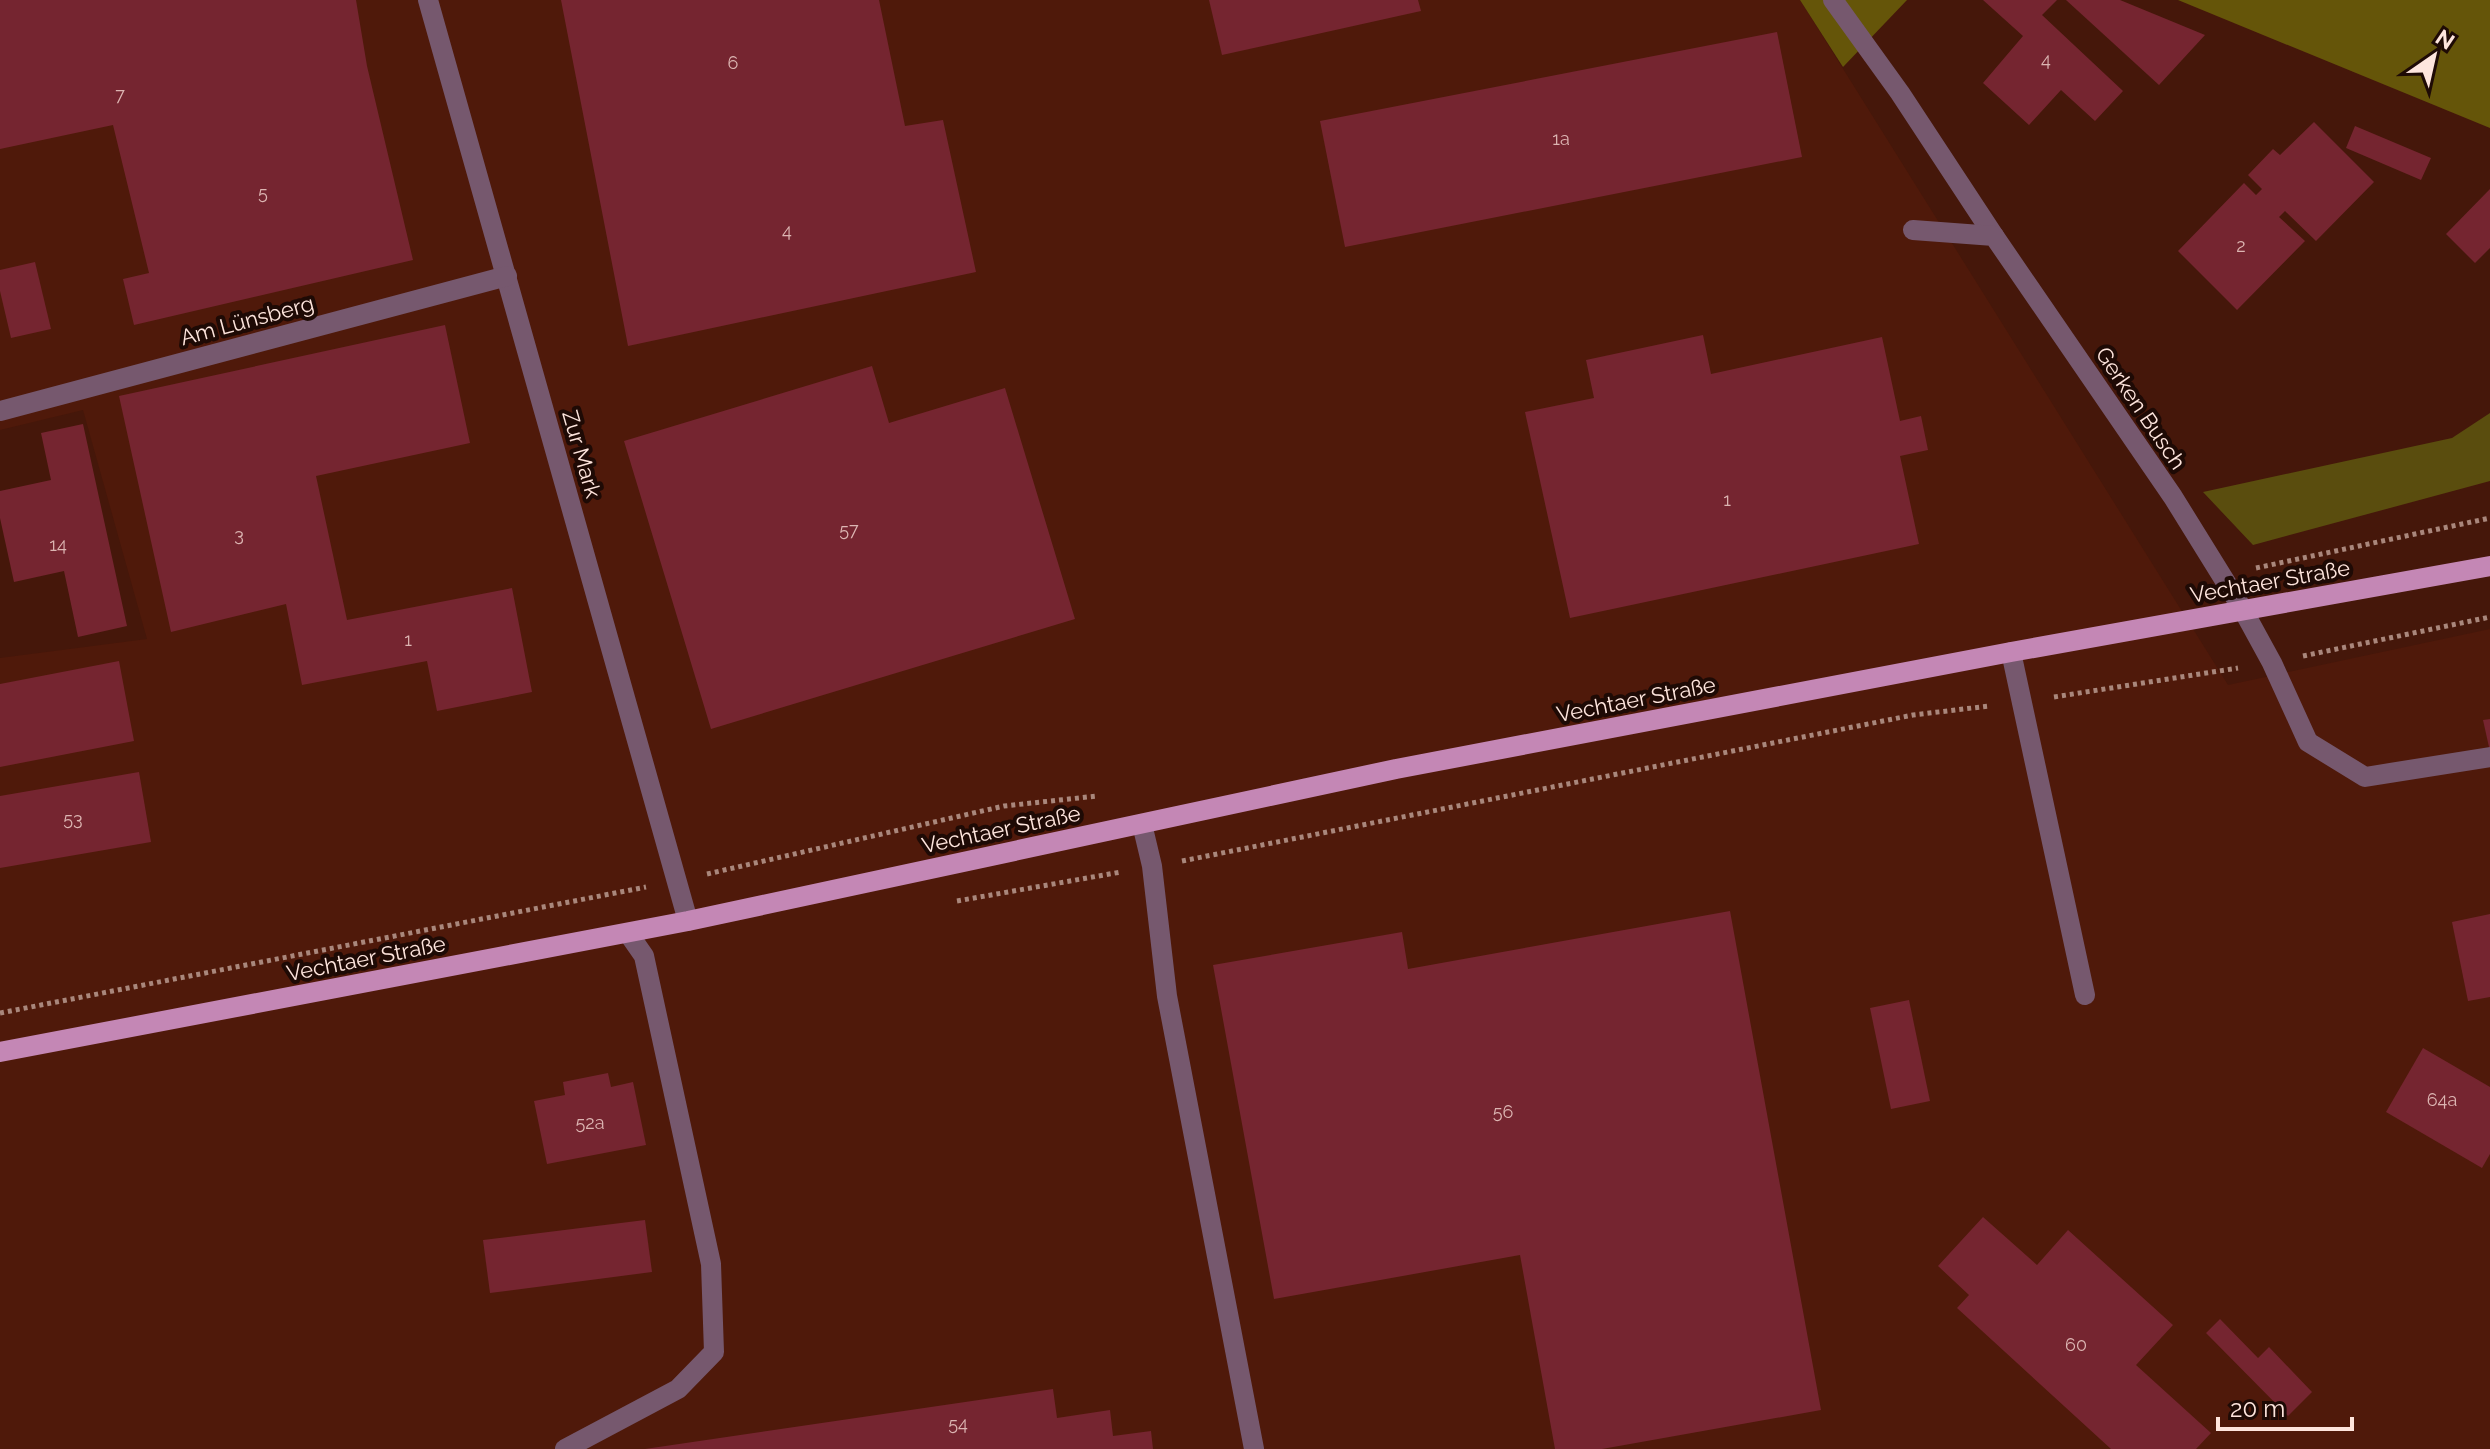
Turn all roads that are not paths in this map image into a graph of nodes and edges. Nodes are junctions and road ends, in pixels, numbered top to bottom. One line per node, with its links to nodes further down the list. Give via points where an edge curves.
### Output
1 (428, 0): 5 (street, Zur Mark)
2 (1833, 0): 4 (street, Gerken Busch)
3 (1913, 230): 4 (street)
4 (1994, 236): 8 (street, Gerken Busch, via 2173,497)
5 (507, 276): 6 (street, Am Lünsberg); 12 (street, Zur Mark)
6 (0, 411)
7 (2490, 566): 8 (main road, Vechtaer Straße)
8 (2243, 610): 9 (main road, Vechtaer Straße); 10 (street, Gerken Busch, via 2308,742 2365,777)
9 (2011, 652): 11 (main road, Vechtaer Straße, via 1396,769); 14 (street)
10 (2490, 757)
11 (1142, 824): 12 (main road, Vechtaer Straße); 17 (street, via 1167,996)
12 (688, 921): 13 (main road, Vechtaer Straße)
13 (628, 933): 15 (main road, Vechtaer Straße); 16 (street, via 644,956 711,1264 714,1352 678,1389)
14 (2085, 995)
15 (0, 1052)
16 (565, 1449)
17 (1254, 1449)

